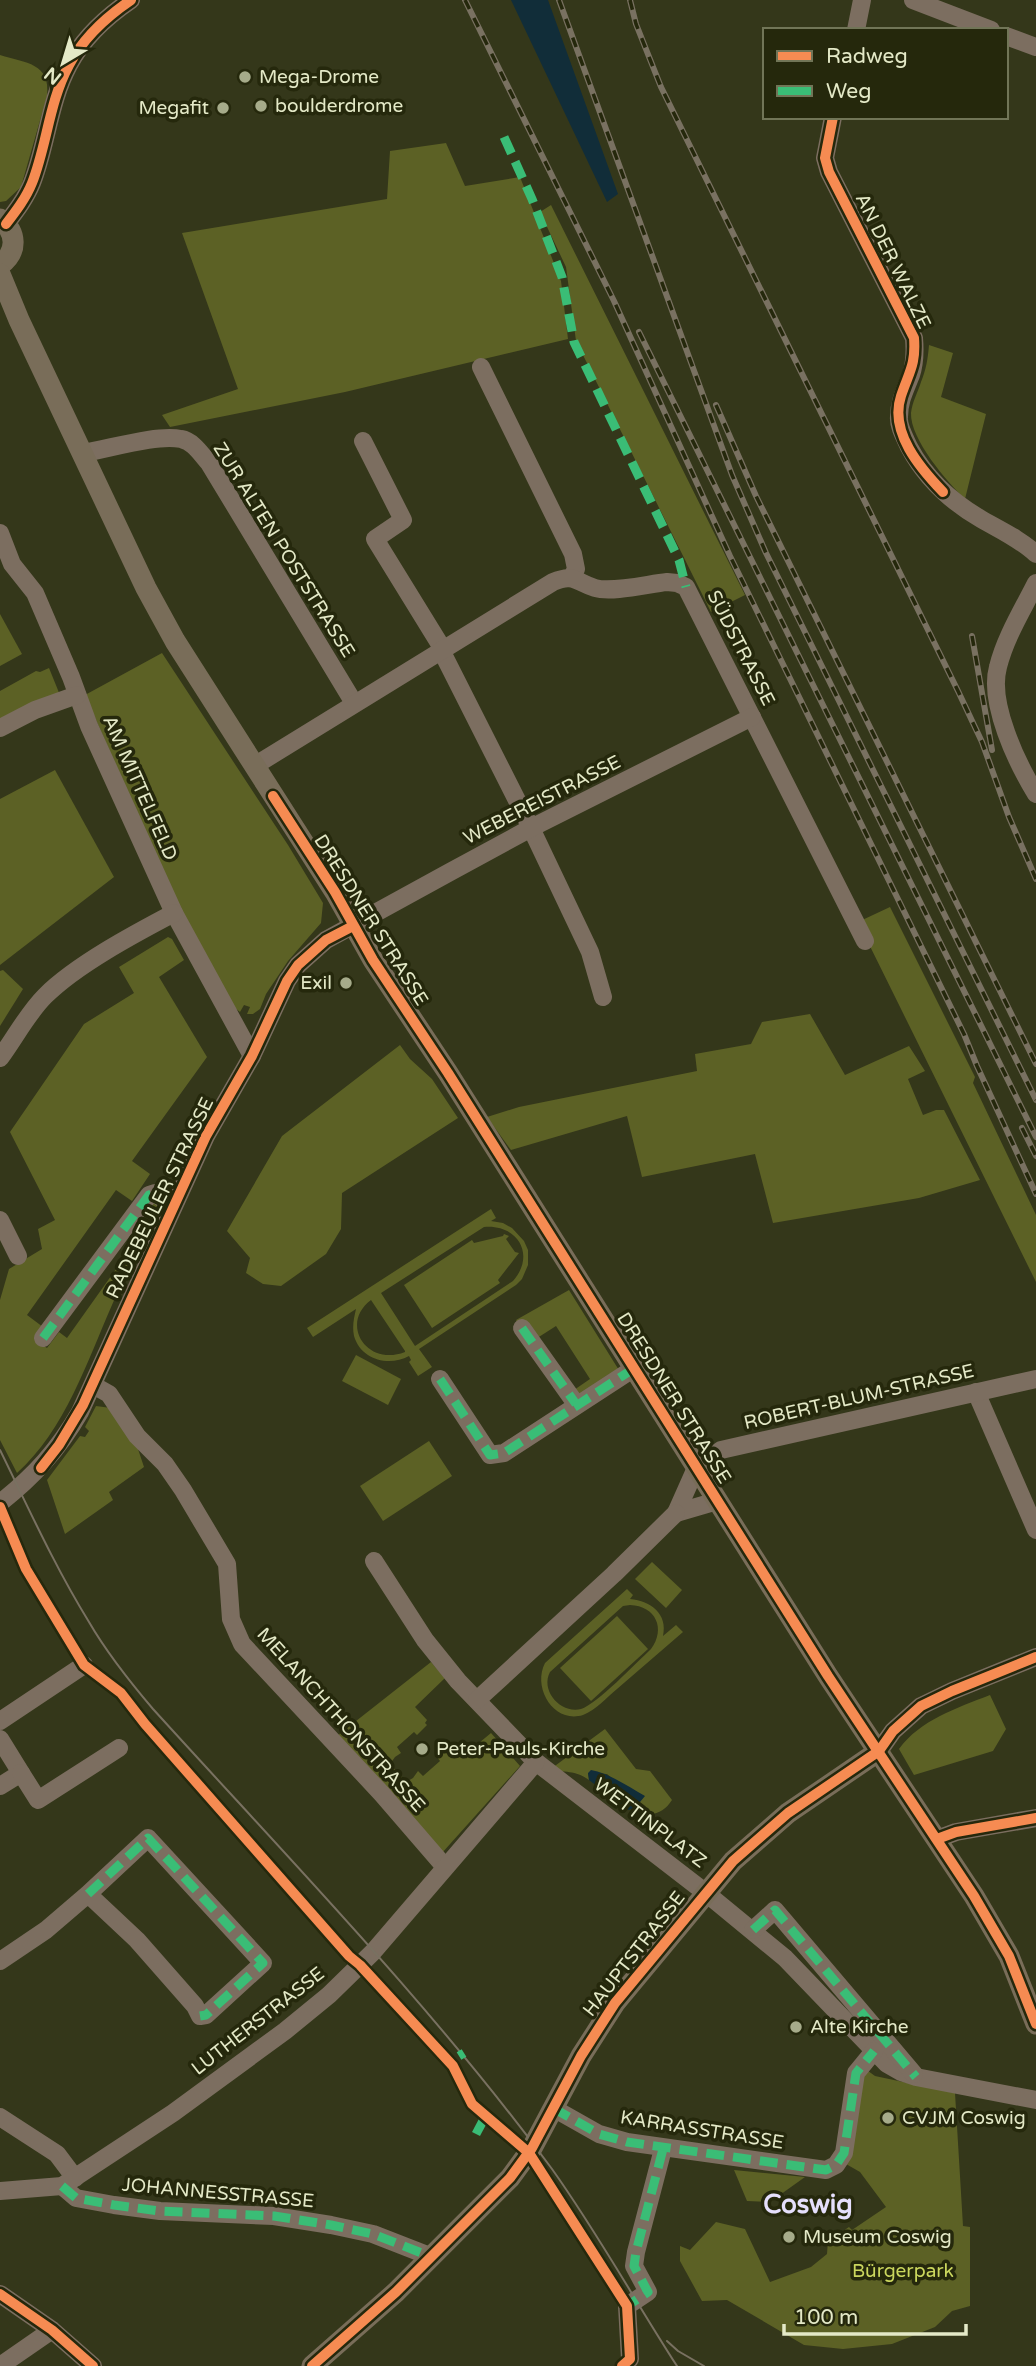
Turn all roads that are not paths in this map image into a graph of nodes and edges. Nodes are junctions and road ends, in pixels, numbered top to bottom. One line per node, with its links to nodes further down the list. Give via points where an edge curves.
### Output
1 (131, 0): 9 (street, via 89,35 68,66 32,182 24,200)
2 (862, 0): 4 (street)
3 (913, 0): 5 (street)
4 (856, 28)
5 (985, 28)
6 (1008, 37): 7 (street)
7 (1036, 47)
8 (833, 119): 16 (street, AN DER WALZE, via 825,158 829,172 914,338 912,373 900,398 898,420 907,443 943,492)
9 (3, 221): 10 (main road, via 13,248)
10 (0, 265)
11 (0, 274): 14 (main road, DRESDNER STRASSE)
12 (481, 367): 17 (street, via 573,554 576,569)
13 (363, 441): 19 (street, via 403,520 375,539)
14 (83, 453): 21 (street, ZUR ALTEN POSTSTRASSE, via 160,439 182,439 195,447); 24 (main road, DRESDNER STRASSE, via 146,588)
15 (0, 533): 20 (street, AM MITTELFELD, via 12,564 34,593)
16 (1036, 554)
17 (572, 577): 19 (street, via 553,582); 22 (street, SÜDSTRASSE, via 603,590 667,582 686,587)
18 (1036, 583): 25 (street, via 998,666 995,686 1011,743)
19 (443, 651): 21 (street); 26 (street)
20 (77, 695): 23 (street); 27 (street, AM MITTELFELD)
21 (354, 703): 24 (street)
22 (752, 717): 26 (street, WEBEREISTRASSE); 29 (street, SÜDSTRASSE)
23 (0, 728)
24 (254, 766): 28 (main road, DRESDNER STRASSE)
25 (1036, 794)
26 (531, 828): 28 (street, WEBEREISTRASSE); 30 (street, via 590,952)
27 (174, 913): 31 (street, AM MITTELFELD); 32 (street, via 62,980 44,997)
28 (353, 926): 31 (street, RADEBEULER STRASSE, via 327,940 298,965); 38 (main road, DRESDNER STRASSE)
29 (865, 941)
30 (603, 998)
31 (252, 1056): 33 (street, RADEBEULER STRASSE, via 206,1136)
32 (0, 1058)
33 (173, 1207): 37 (street, via 155,1193 149,1195); 41 (street, RADEBEULER STRASSE)
34 (0, 1220): 35 (street)
35 (18, 1256)
36 (522, 1328): 43 (street)
37 (43, 1338)
38 (636, 1367): 43 (street); 44 (main road, DRESDNER STRASSE)
39 (440, 1379): 43 (street, via 490,1455 504,1453)
40 (1036, 1379): 42 (street, ROBERT-BLUM-STRASSE)
41 (93, 1385): 46 (street, RADEBEULER STRASSE, via 59,1445 30,1479); 62 (street, MELANCHTHONSTRASSE, via 109,1394 137,1436 165,1464 227,1564 231,1619 242,1644)
42 (976, 1392): 44 (street, ROBERT-BLUM-STRASSE, via 721,1450); 48 (street)
43 (576, 1404)
44 (696, 1468): 45 (main road, DRESDNER STRASSE); 47 (street)
45 (717, 1501): 47 (street); 56 (main road, DRESDNER STRASSE)
46 (0, 1503)
47 (676, 1513): 52 (street)
48 (1036, 1530)
49 (374, 1561): 52 (street, WETTINPLATZ, via 425,1640)
50 (1036, 1657): 56 (street, via 920,1706)
51 (84, 1665): 53 (street)
52 (477, 1700): 57 (street, WETTINPLATZ)
53 (0, 1721)
54 (0, 1739): 58 (street)
55 (119, 1748): 58 (street, via 38,1800)
56 (879, 1751): 61 (main road, DRESDNER STRASSE); 63 (main road, HAUPTSTRASSE, via 773,1826 733,1861)
57 (536, 1762): 62 (street, LUTHERSTRASSE); 63 (street, WETTINPLATZ)
58 (21, 1773): 59 (street)
59 (0, 1786)
60 (1036, 1818): 61 (street)
61 (937, 1839): 67 (main road, DRESDNER STRASSE, via 1009,1955)
62 (444, 1867): 74 (street, LUTHERSTRASSE, via 373,1952 329,1995 173,2113)
63 (706, 1893): 65 (street, WETTINPLATZ); 71 (main road, HAUPTSTRASSE, via 615,2003)
64 (88, 1894): 64 (street, via 148,1838 263,1963 200,2016 137,1940); 66 (street)
65 (753, 1930): 68 (street, WETTINPLATZ); 69 (street, via 775,1910)
66 (0, 1961)
67 (1036, 2024)
68 (874, 2051): 69 (street, WETTINPLATZ, via 887,2064); 73 (street, KARRASSTRASSE, via 856,2073 844,2153 826,2170)
69 (916, 2077): 70 (street, WETTINPLATZ)
70 (1036, 2100)
71 (553, 2108): 73 (street, KARRASSTRASSE, via 599,2134); 76 (main road, HAUPTSTRASSE, via 510,2178)
72 (0, 2117): 74 (street, via 57,2154)
73 (663, 2149): 79 (street, via 634,2266 648,2292 627,2306)
74 (69, 2182): 75 (street); 76 (street, JOHANNESSTRASSE, via 76,2198 114,2206 274,2216 331,2225 373,2234)
75 (0, 2191)
76 (432, 2257): 82 (main road, HAUPTSTRASSE)
77 (0, 2294): 78 (street)
78 (52, 2330): 80 (street); 81 (street)
79 (633, 2364)
80 (0, 2366)
81 (93, 2366)
82 (312, 2366)

